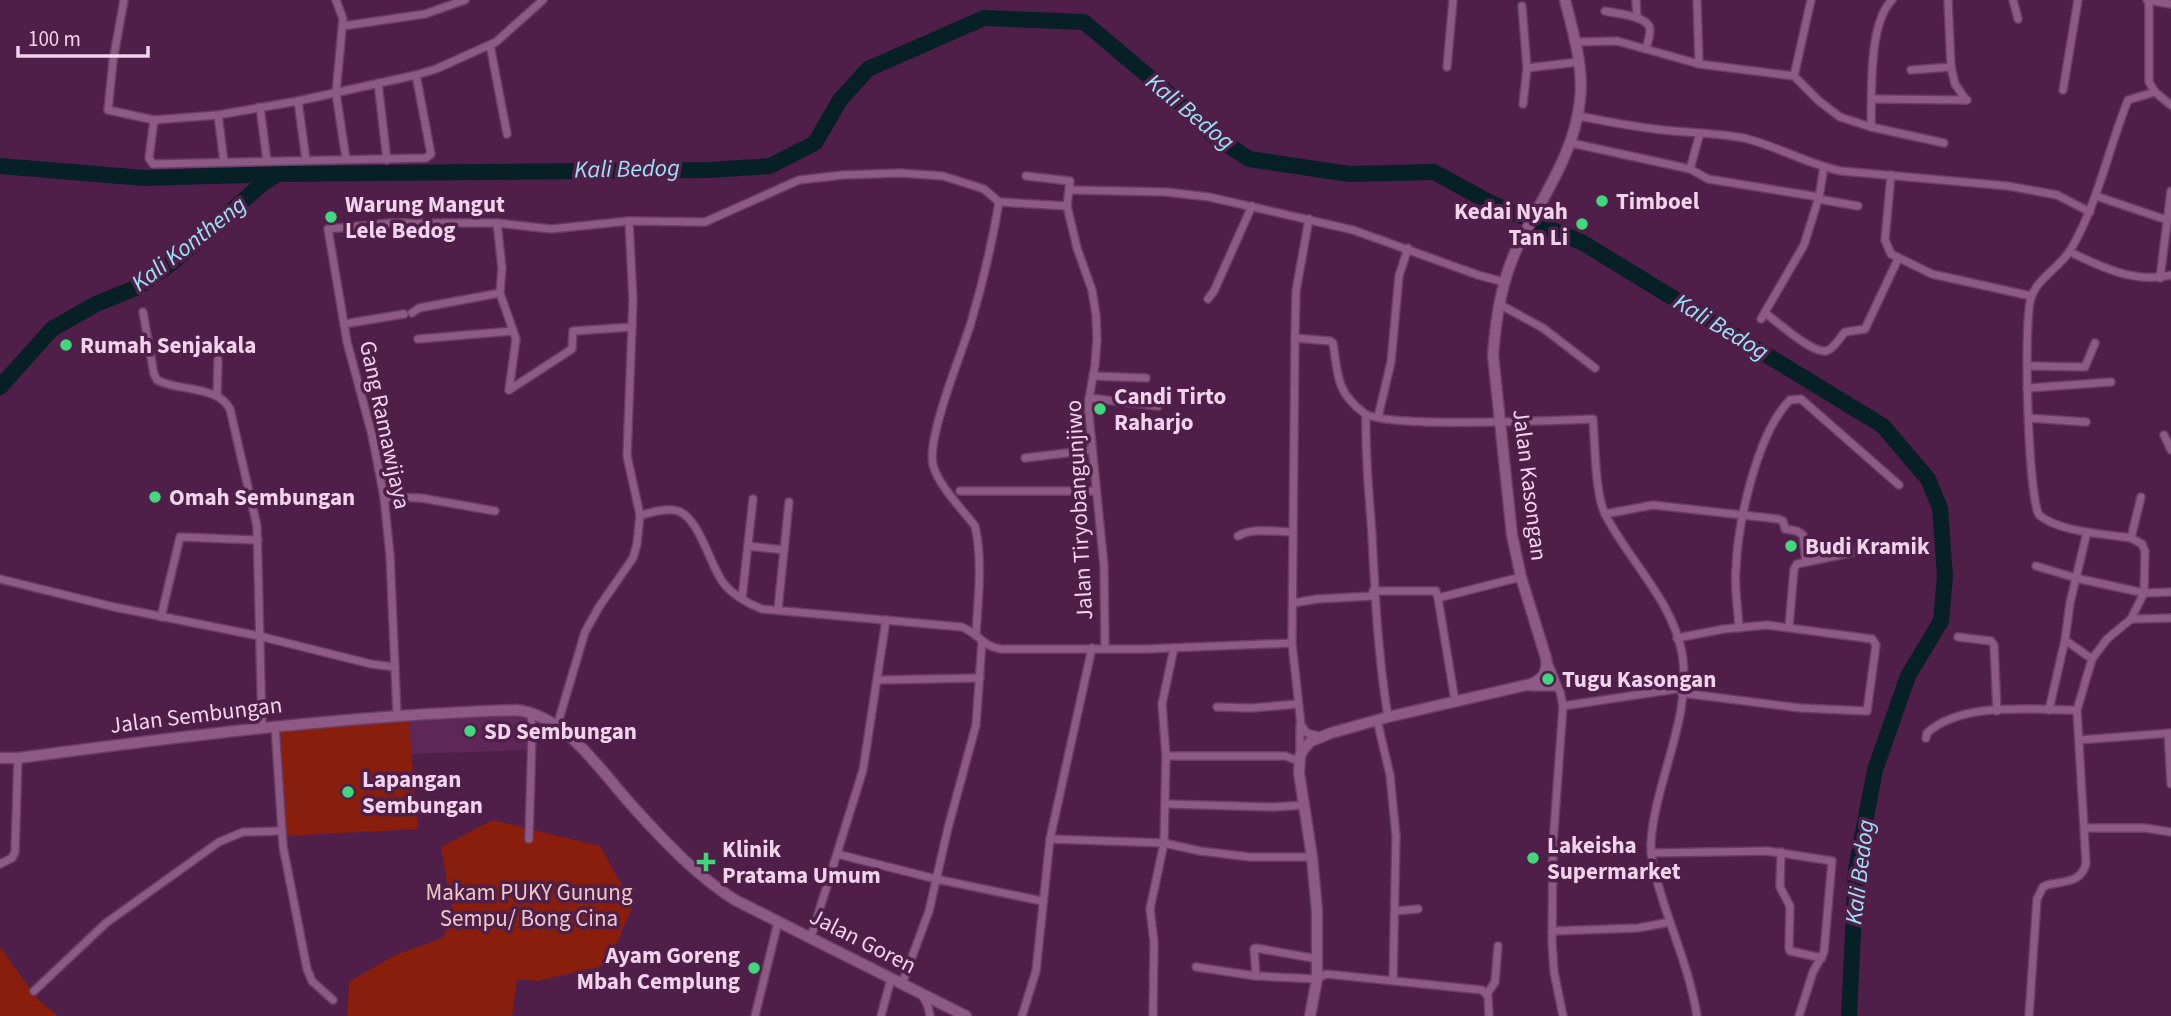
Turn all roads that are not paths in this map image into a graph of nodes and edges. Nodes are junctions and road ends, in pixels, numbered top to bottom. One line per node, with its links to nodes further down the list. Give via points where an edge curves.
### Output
1 (124, 0): 43 (street, via 108,110)
2 (336, 0): 20 (street)
3 (465, 0): 20 (street, via 425,14)
4 (543, 0): 22 (street)
5 (1453, 0): 26 (street)
6 (1565, 0): 21 (main road, Jalan Kasongan)
7 (1636, 0): 18 (street)
8 (1697, 0): 25 (street)
9 (1811, 0): 31 (street)
10 (1892, 0): 36 (street, via 1876,38)
11 (1948, 0): 27 (street)
12 (2013, 0): 19 (street)
13 (2078, 0): 33 (street)
14 (2148, 1): 15 (street); 34 (street, via 2149,82)
15 (2171, 4)
16 (1522, 6): 28 (street)
17 (1605, 11): 18 (street)
18 (1637, 18): 23 (street, via 1650,28)
19 (2018, 19)
20 (343, 26): 35 (street)
21 (1575, 41): 23 (street, via 1617,41); 24 (main road, Jalan Kasongan)
22 (490, 45): 30 (street); 46 (street)
23 (1646, 49): 25 (street)
24 (1578, 62): 28 (street); 42 (main road, Jalan Kasongan)
25 (1699, 64): 31 (street)
26 (1447, 67)
27 (1951, 67): 29 (street); 36 (street, via 1966,100)
28 (1527, 68): 38 (street)
29 (1911, 70)
30 (416, 75): 32 (street); 51 (street, via 431,154)
31 (1794, 76): 44 (street, via 1829,110)
32 (378, 83): 35 (street); 51 (street)
33 (2063, 90)
34 (2155, 92): 39 (street); 60 (street, via 2127,100)
35 (336, 93): 37 (street); 49 (street)
36 (1872, 99): 44 (street)
37 (298, 102): 40 (street); 50 (street)
38 (1523, 104)
39 (2171, 105)
40 (260, 107): 41 (street); 52 (street)
41 (218, 115): 43 (street); 53 (street)
42 (1578, 117): 45 (street); 48 (main road, Jalan Kasongan)
43 (154, 120): 53 (street, via 151,163)
44 (1871, 127): 47 (street)
45 (1700, 133): 54 (street, via 1766,144); 55 (street)
46 (507, 134)
47 (1944, 143)
48 (1571, 144): 55 (street); 77 (main road, Jalan Kasongan)
49 (346, 159): 50 (street); 51 (street)
50 (306, 160): 52 (street)
51 (387, 160)
52 (267, 161): 53 (street)
53 (224, 162)
54 (1824, 167): 56 (street); 61 (street)
55 (1690, 170): 61 (street, via 1708,179)
56 (1891, 175): 67 (street, via 2041,191); 74 (street, via 1885,240)
57 (1026, 176): 58 (street, via 1070,181)
58 (1069, 190): 64 (street); 65 (street, via 1166,192)
59 (2171, 191): 63 (street)
60 (2096, 196): 67 (street); 69 (street)
61 (1818, 198): 66 (street); 74 (street, via 1804,245 1763,316 1812,348 1826,351 1845,332 1865,328)
62 (999, 202): 64 (street); 70 (street, via 984,190 943,176 843,175 799,180 705,222); 145 (street, via 971,324 933,449 936,474 975,526 979,575)
63 (2170, 202): 69 (street)
64 (1067, 206): 92 (street, Jalan Tiryobangunjiwo, via 1092,290 1097,340)
65 (1252, 206): 68 (street); 80 (street)
66 (1858, 206)
67 (2090, 212): 73 (street)
68 (1309, 219): 72 (street); 86 (street, via 1296,291)
69 (2167, 220): 76 (street)
70 (629, 221): 71 (street, via 551,229); 84 (street)
71 (497, 223): 78 (street); 83 (street, Gang Ramawijaya, via 391,223 328,229)
72 (1408, 248): 77 (street); 100 (street, via 1399,276 1391,362)
73 (2070, 252): 76 (street, via 2124,274); 79 (street)
74 (1898, 259): 79 (street, via 1932,274)
75 (2171, 275): 76 (street)
76 (2160, 278)
77 (1504, 282): 81 (main road, Jalan Kasongan)
78 (500, 293): 83 (street); 85 (street)
79 (2031, 296): 90 (street)
80 (1208, 299)
81 (1499, 304): 91 (street, via 1543,328); 102 (main road, Jalan Kasongan, via 1493,355)
82 (143, 312): 96 (street, via 155,377)
83 (344, 324): 111 (street, Gang Ramawijaya)
84 (632, 327): 85 (street, via 573,331 572,349 509,390 516,339); 116 (street, via 627,456)
85 (513, 331): 87 (street)
86 (1295, 338): 99 (street, via 1334,343 1340,388); 119 (street)
87 (418, 339)
88 (2095, 343): 90 (street, via 2085,368)
89 (218, 360): 96 (street)
90 (2027, 366): 95 (street)
91 (1595, 368)
92 (1093, 376): 93 (street); 97 (street, Jalan Tiryobangunjiwo)
93 (1146, 379)
94 (2111, 382): 95 (street)
95 (2027, 388): 101 (street)
96 (217, 396): 123 (street, via 230,409)
97 (1089, 398): 98 (street); 105 (street, Jalan Tiryobangunjiwo)
98 (1158, 406)
99 (1366, 415): 100 (street); 134 (street)
100 (1378, 417): 102 (street)
101 (2029, 418): 103 (street); 120 (street, via 2037,511 2047,520)
102 (1500, 421): 117 (street, via 1593,419); 129 (main road, Jalan Kasongan, via 1509,516)
103 (2086, 422)
104 (2164, 435): 106 (street)
105 (1091, 450): 107 (street); 110 (street, Jalan Tiryobangunjiwo)
106 (2171, 450)
107 (1025, 458)
108 (1899, 485): 118 (street, via 1795,398 1769,431)
109 (960, 491): 110 (street)
110 (1096, 491): 153 (street, Jalan Tiryobangunjiwo, via 1104,566)
111 (384, 497): 115 (street, via 421,498); 157 (street, Gang Ramawijaya)
112 (2141, 497): 122 (street)
113 (753, 499): 124 (street)
114 (789, 502): 126 (street)
115 (495, 511)
116 (640, 514): 135 (street, via 676,510 683,514 702,540 720,579); 175 (street, via 633,558 586,632)
117 (1605, 514): 118 (street, via 1653,505); 148 (street, via 1656,592)
118 (1743, 515): 127 (street, via 1779,519 1785,529 1799,531); 144 (street, via 1735,569)
119 (1293, 532): 121 (street, via 1255,531); 137 (street)
120 (2087, 532): 122 (street); 130 (street)
121 (1238, 537)
122 (2131, 538): 133 (street, via 2145,551)
123 (258, 540): 139 (street, via 180,537); 146 (street)
124 (748, 546): 126 (street); 135 (street)
125 (1883, 546): 127 (street)
126 (784, 550): 138 (street)
127 (1806, 562): 143 (street, via 1794,569)
128 (2036, 566): 130 (street)
129 (1521, 578): 136 (street); 155 (main road, Jalan Kasongan)
130 (2076, 578): 133 (street); 149 (street)
131 (2, 579): 139 (street)
132 (2171, 592): 133 (street)
133 (2144, 593): 142 (street)
134 (1373, 594): 136 (street, via 1436,591); 137 (street); 173 (street)
135 (743, 598): 138 (street, via 750,605)
136 (1438, 598): 163 (street)
137 (1293, 603): 151 (street)
138 (778, 610): 141 (street)
139 (161, 617): 146 (street)
140 (2171, 618): 142 (street)
141 (886, 620): 145 (street, via 952,625); 159 (street)
142 (2131, 620): 156 (street, via 2112,634)
143 (1789, 627): 144 (street); 162 (street, via 1874,640 1867,711 1800,708)
144 (1739, 628): 148 (street)
145 (976, 634): 150 (street)
146 (259, 636): 157 (street); 176 (street)
147 (1958, 637): 169 (street, via 1994,645)
148 (1678, 638): 162 (street)
149 (2065, 640): 156 (street); 167 (street)
150 (982, 642): 152 (street, via 1001,649); 158 (street)
151 (1292, 643): 154 (street); 164 (street)
152 (1092, 648): 153 (street); 192 (street)
153 (1105, 648): 154 (street)
154 (1174, 648): 181 (street, via 1162,704)
155 (1546, 658): 160 (main road, via 1543,677); 161 (street)
156 (2092, 659): 168 (street)
157 (394, 667): 171 (street, Gang Ramawijaya)
158 (979, 678): 159 (street); 199 (street, via 976,724)
159 (877, 680): 196 (street, via 863,770)
160 (1520, 688): 161 (street, via 1554,686); 163 (main road)
161 (1560, 691): 166 (street)
162 (1682, 691): 166 (street); 195 (street)
163 (1455, 701): 173 (main road)
164 (1298, 704): 165 (street); 172 (street)
165 (1217, 706)
166 (1563, 706): 205 (street)
167 (2049, 710): 168 (street); 169 (street)
168 (2077, 710): 180 (street)
169 (1997, 711): 179 (street, via 1958,716 1932,728)
170 (531, 712): 171 (main road, Jalan Goren); 175 (main road, Jalan Goren); 191 (street)
171 (397, 715): 174 (main road, Jalan Sembungan)
172 (1300, 718): 178 (street, via 1304,731); 184 (street)
173 (1383, 719): 178 (main road); 202 (street, via 1396,836)
174 (275, 726): 176 (main road, Jalan Sembungan); 189 (street)
175 (557, 726): 203 (main road, Jalan Goren, via 710,883)
176 (262, 727): 183 (main road, Jalan Sembungan)
177 (2169, 733): 180 (street); 185 (street)
178 (1323, 736): 184 (main road, via 1307,745)
179 (1926, 738)
180 (2078, 740): 188 (street)
181 (1166, 756): 184 (street); 186 (street)
182 (0, 758): 183 (main road, Jalan Sembungan)
183 (18, 758): 198 (street, via 15,852)
184 (1299, 758): 187 (main road)
185 (2171, 784)
186 (1165, 804): 187 (street); 193 (street)
187 (1304, 805): 197 (main road)
188 (2085, 828): 190 (street); 231 (street, via 2082,875 2043,887 2037,899)
189 (281, 831): 215 (street, via 243,832 219,842 106,923); 218 (street, via 307,969 312,981)
190 (2171, 832)
191 (528, 839)
192 (1050, 839): 193 (street); 200 (street)
193 (1164, 843): 197 (street, via 1250,857); 225 (street, via 1150,909)
194 (1781, 852): 195 (street); 208 (street, via 1780,887 1790,906 1790,951); 208 (street, via 1832,862)
195 (1651, 853): 204 (street)
196 (837, 854): 199 (street); 206 (street)
197 (1312, 857): 209 (main road)
198 (0, 864)
199 (936, 879): 200 (street); 214 (street, via 929,911)
200 (1042, 901): 224 (street, via 1036,971)
201 (1418, 909): 202 (street)
202 (1395, 911): 213 (street)
203 (778, 922): 206 (main road, Jalan Goren); 221 (street)
204 (1670, 922): 205 (street, via 1638,928); 229 (street)
205 (1552, 931): 228 (street)
206 (811, 937): 214 (main road, Jalan Goren)
207 (1498, 946): 216 (street, via 1495,982)
208 (1822, 958): 230 (street)
209 (1318, 959): 211 (street, via 1256,948); 212 (main road)
210 (1196, 967): 211 (street)
211 (1256, 976): 212 (street)
212 (1317, 979): 213 (street, via 1326,974); 226 (main road)
213 (1394, 980): 216 (street)
214 (896, 982): 217 (main road, Jalan Goren); 222 (street)
215 (34, 991)
216 (1487, 994): 227 (street)
217 (922, 995): 219 (main road, Jalan Goren); 220 (street)
218 (333, 1000)
219 (942, 1004): 220 (street, via 934,1005); 223 (main road, Jalan Goren)
220 (929, 1014)
221 (757, 1016)
222 (881, 1016)
223 (966, 1016)
224 (1022, 1016)
225 (1153, 1016)
226 (1310, 1016)
227 (1489, 1016)
228 (1563, 1016)
229 (1697, 1016)
230 (1799, 1016)
231 (2029, 1016)

